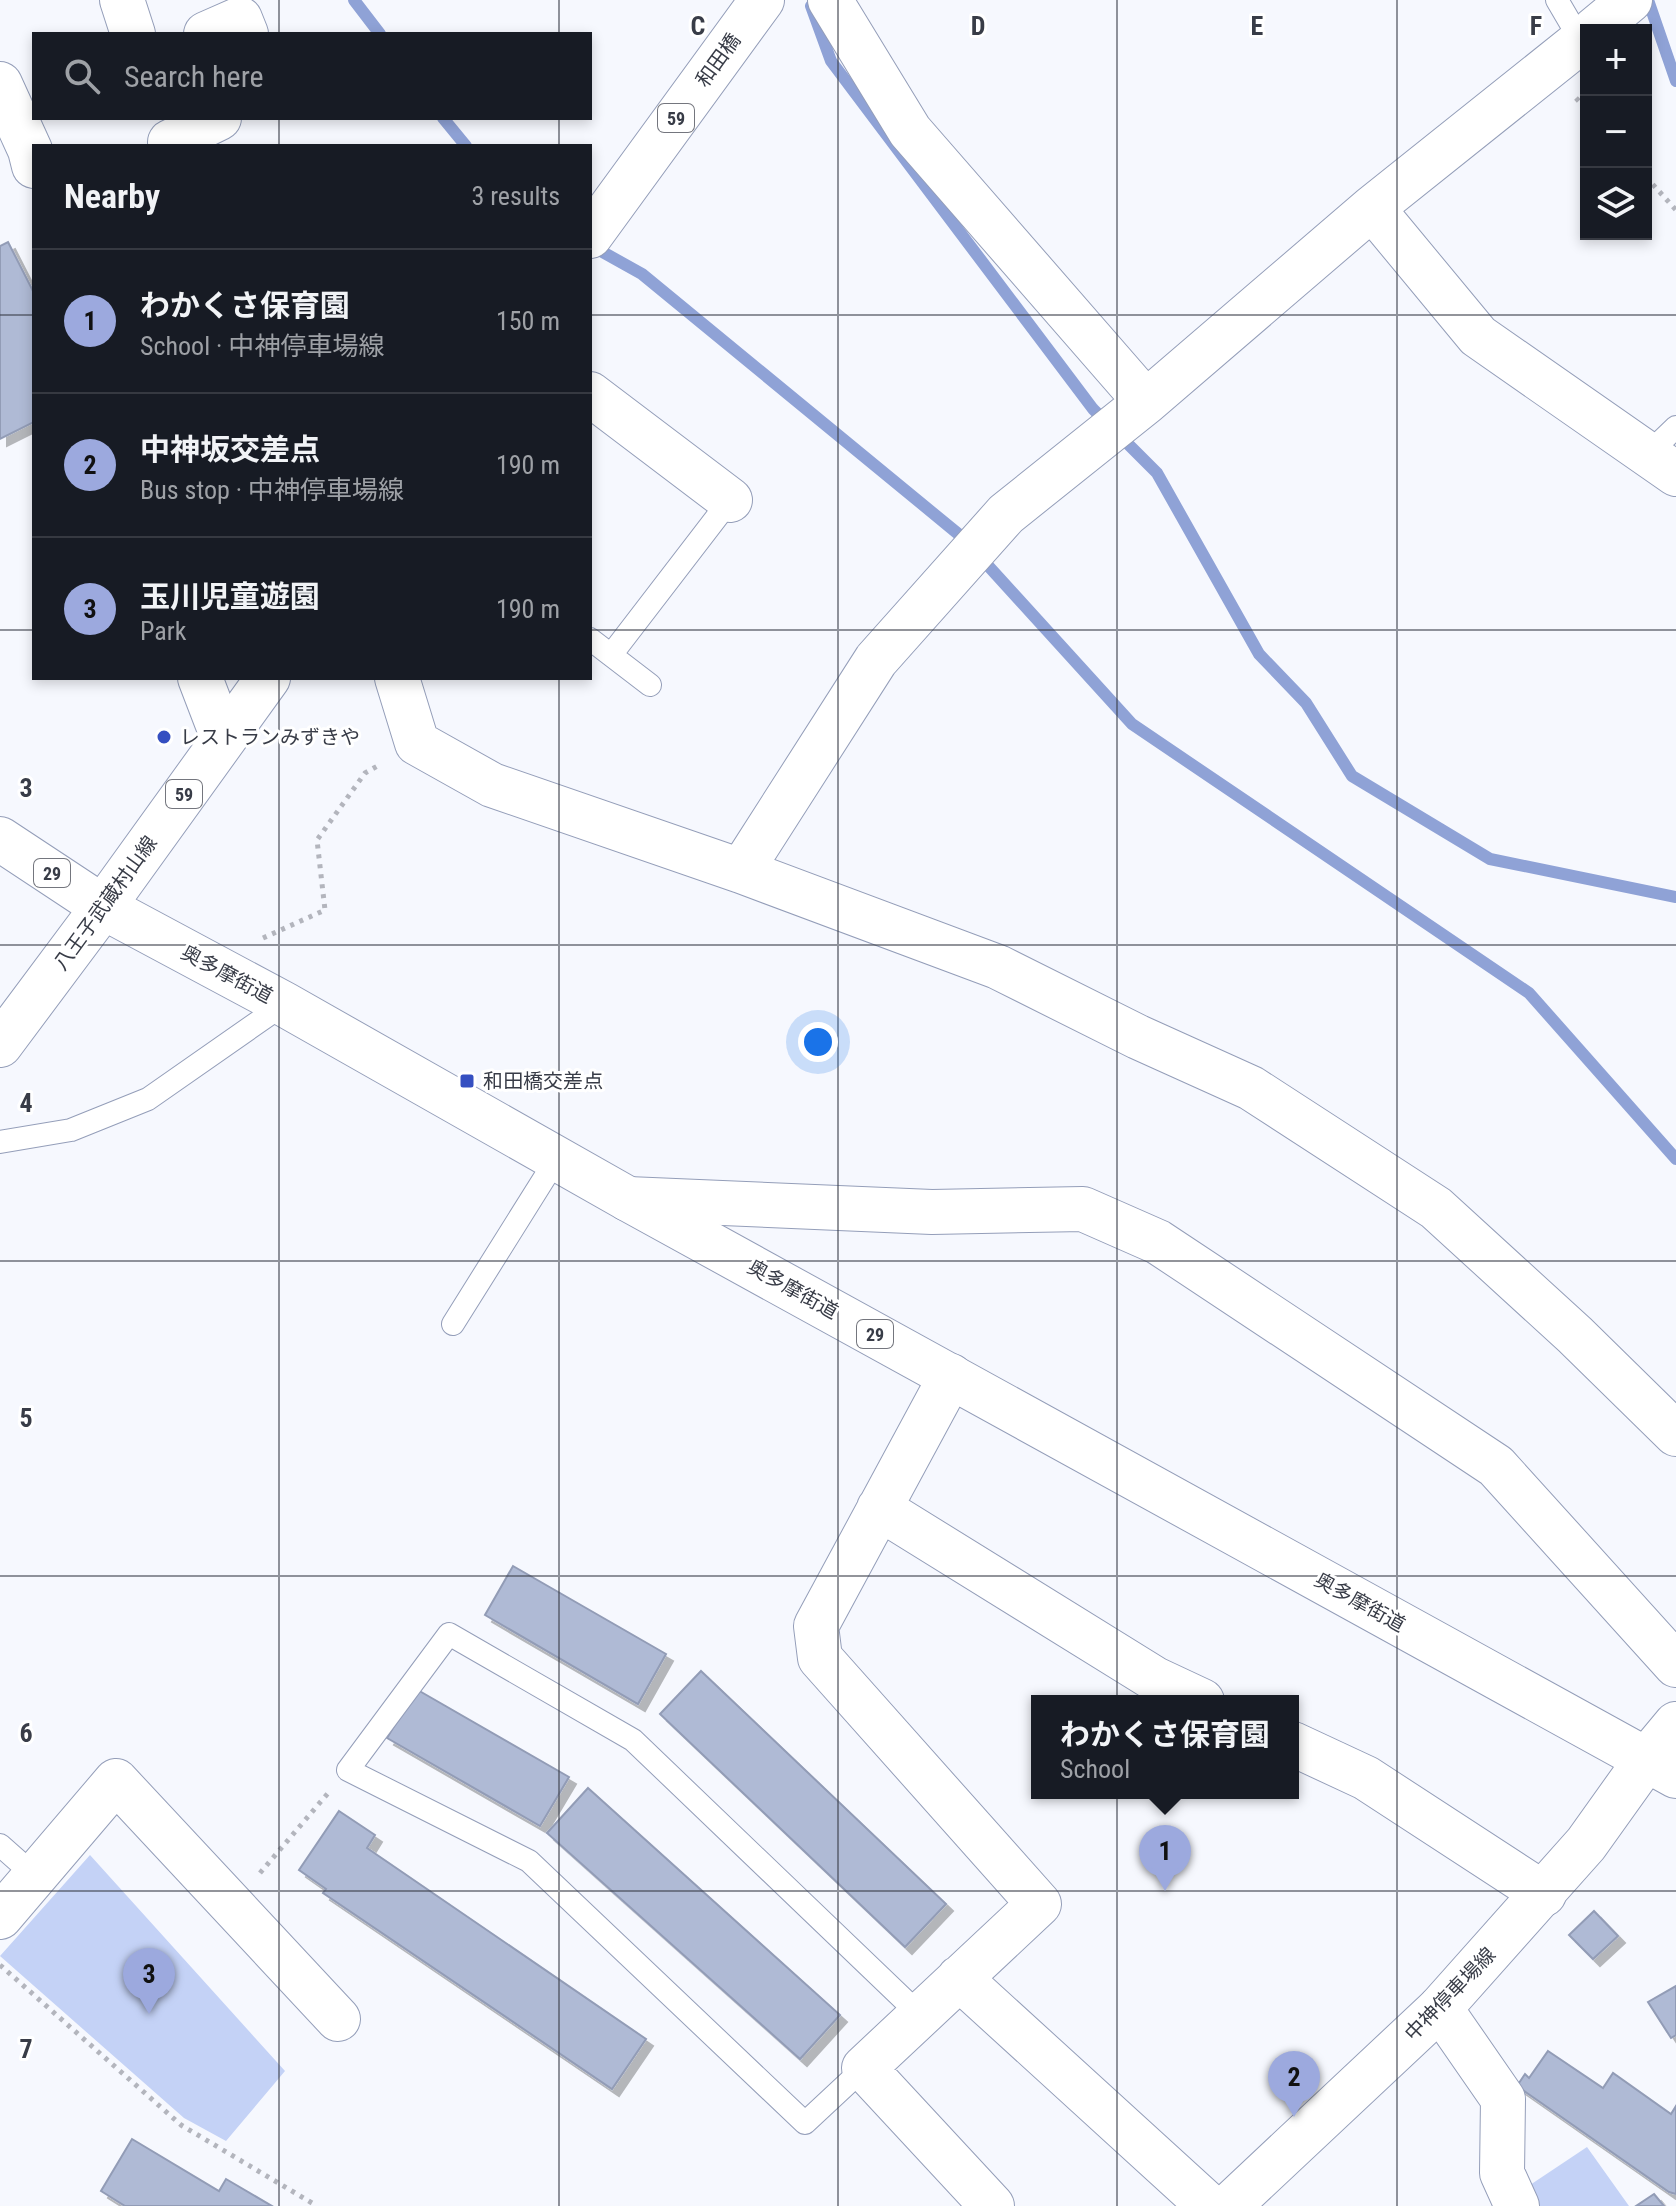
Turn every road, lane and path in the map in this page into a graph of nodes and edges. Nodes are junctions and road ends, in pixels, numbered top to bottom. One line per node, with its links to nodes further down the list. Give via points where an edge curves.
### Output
1 (122, 0): 8 (street)
2 (762, 0): 19 (street, 和田橋 / 59)
3 (830, 0): 21 (street, via 910,131)
4 (1557, 0): 7 (lane)
5 (1629, 1): 6 (street)
6 (1601, 24)
7 (1580, 28)
8 (132, 32)
9 (211, 32): 10 (street, via 240,19)
10 (245, 32)
11 (1580, 42): 17 (street)
12 (0, 84): 15 (street)
13 (213, 120): 14 (street)
14 (168, 135)
15 (32, 158)
16 (1652, 184): 18 (path)
17 (1372, 208): 21 (street); 22 (street, via 1478,336)
18 (1676, 210)
19 (592, 233)
20 (592, 396): 23 (street)
21 (1124, 420): 33 (street, via 1006,514 876,660)
22 (1667, 451)
23 (730, 500): 25 (lane)
24 (592, 641): 25 (lane)
25 (611, 655): 29 (lane)
26 (201, 680): 30 (street)
27 (267, 680): 30 (street, 八王子武蔵村山線 / 59)
28 (398, 680): 31 (street)
29 (650, 685)
30 (223, 738): 34 (street, 八王子武蔵村山線 / 59)
31 (417, 743): 33 (street, via 492,785); 35 (path, via 365,773 317,840 325,910)
32 (0, 839): 34 (street, 奥多摩街道 / 29)
33 (741, 871): 43 (street, via 998,967 1251,1088 1436,1208)
34 (103, 907): 36 (street, 奥多摩街道 / 29); 37 (street, 八王子武蔵村山線 / 59)
35 (263, 938)
36 (284, 1004): 38 (lane, via 148,1099 71,1130); 39 (street, 奥多摩街道 / 29)
37 (0, 1045)
38 (0, 1142)
39 (557, 1158): 40 (street, 奥多摩街道 / 29); 41 (lane)
40 (628, 1199): 42 (street, 奥多摩街道 / 29); 45 (street, via 932,1212 1083,1209 1158,1242 1496,1466)
41 (453, 1324)
42 (951, 1376): 44 (street); 49 (street, 奥多摩街道 / 29)
43 (1676, 1434)
44 (879, 1508): 46 (street); 57 (street, via 816,1626 820,1658 1039,1904)
45 (1676, 1665)
46 (1189, 1695)
47 (1676, 1724): 49 (street, 中神停車場線)
48 (1299, 1747): 53 (street, via 1366,1778)
49 (1661, 1768): 53 (street, 中神停車場線)
50 (348, 1770): 54 (path); 59 (lane, via 449,1634 633,1740); 61 (lane, via 529,1861 805,2123)
51 (0, 1845): 52 (lane)
52 (35, 1876): 54 (street, via 116,1781); 55 (street)
53 (1544, 1894): 58 (street, 中神停車場線)
54 (232, 1905): 60 (street)
55 (0, 1917)
56 (0, 1965): 62 (path, via 181,2125)
57 (959, 1978): 59 (street); 64 (street)
58 (1440, 2008): 65 (street, 中神停車場線); 66 (street, via 1503,2099 1502,2173)
59 (920, 2015): 61 (street)
60 (338, 2019)
61 (864, 2068): 63 (street)
62 (317, 2206)
63 (992, 2206)
64 (1209, 2206)
65 (1229, 2206)
66 (1517, 2206)

